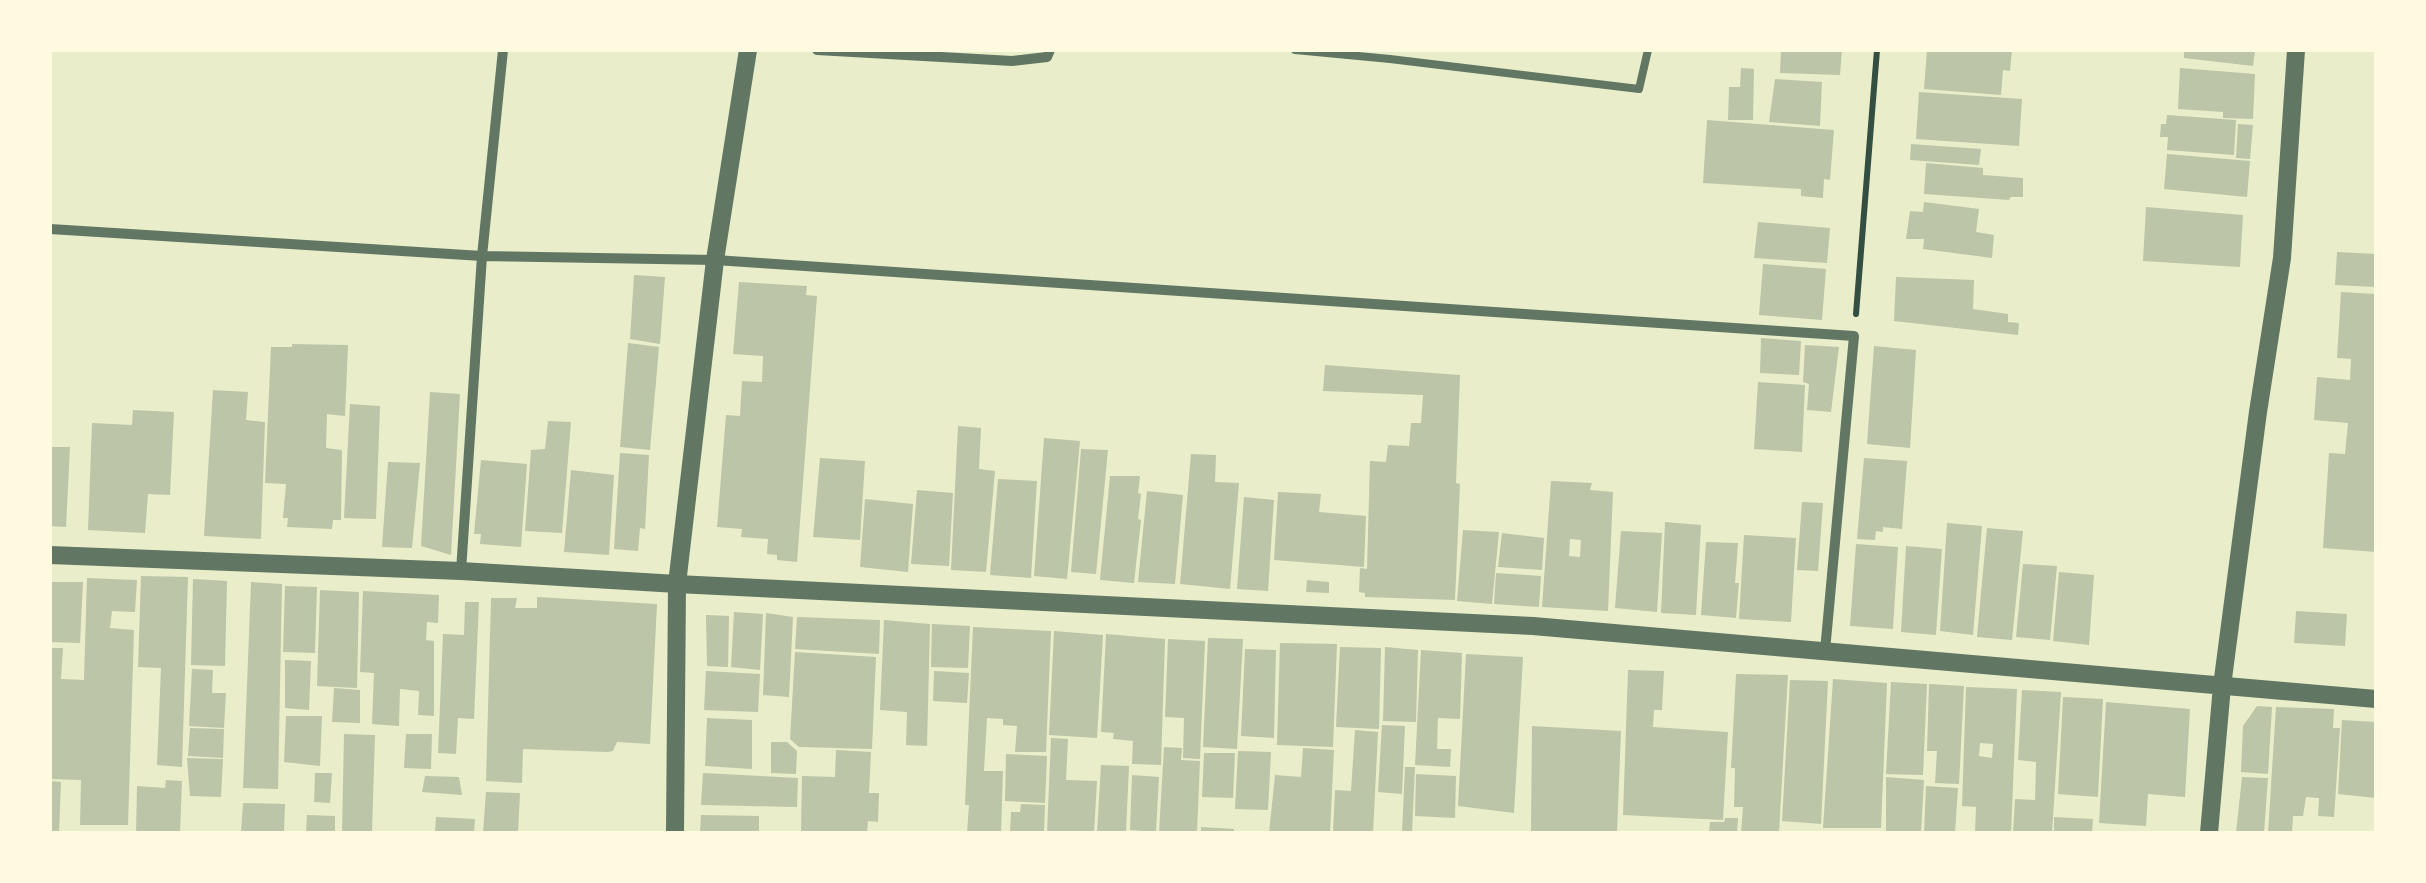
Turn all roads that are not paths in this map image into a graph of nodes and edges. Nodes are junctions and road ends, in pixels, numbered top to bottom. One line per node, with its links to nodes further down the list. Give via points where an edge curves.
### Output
1 (503, 50): 9 (street)
2 (748, 50): 10 (street)
3 (817, 50): 4 (street, via 1012,61 1046,58)
4 (1050, 50)
5 (1295, 50): 6 (lane, via 1639,89)
6 (1648, 50)
7 (2296, 50): 15 (street, via 2282,258)
8 (50, 230): 9 (street)
9 (482, 256): 10 (street); 12 (street)
10 (714, 260): 13 (street); 14 (street, via 1854,336)
11 (50, 555): 12 (street)
12 (461, 571): 13 (street)
13 (677, 584): 14 (street, via 1533,626); 17 (street)
14 (1825, 651): 15 (street)
15 (2222, 686): 16 (street); 18 (street)
16 (2376, 698)
17 (674, 833)
18 (2210, 833)

